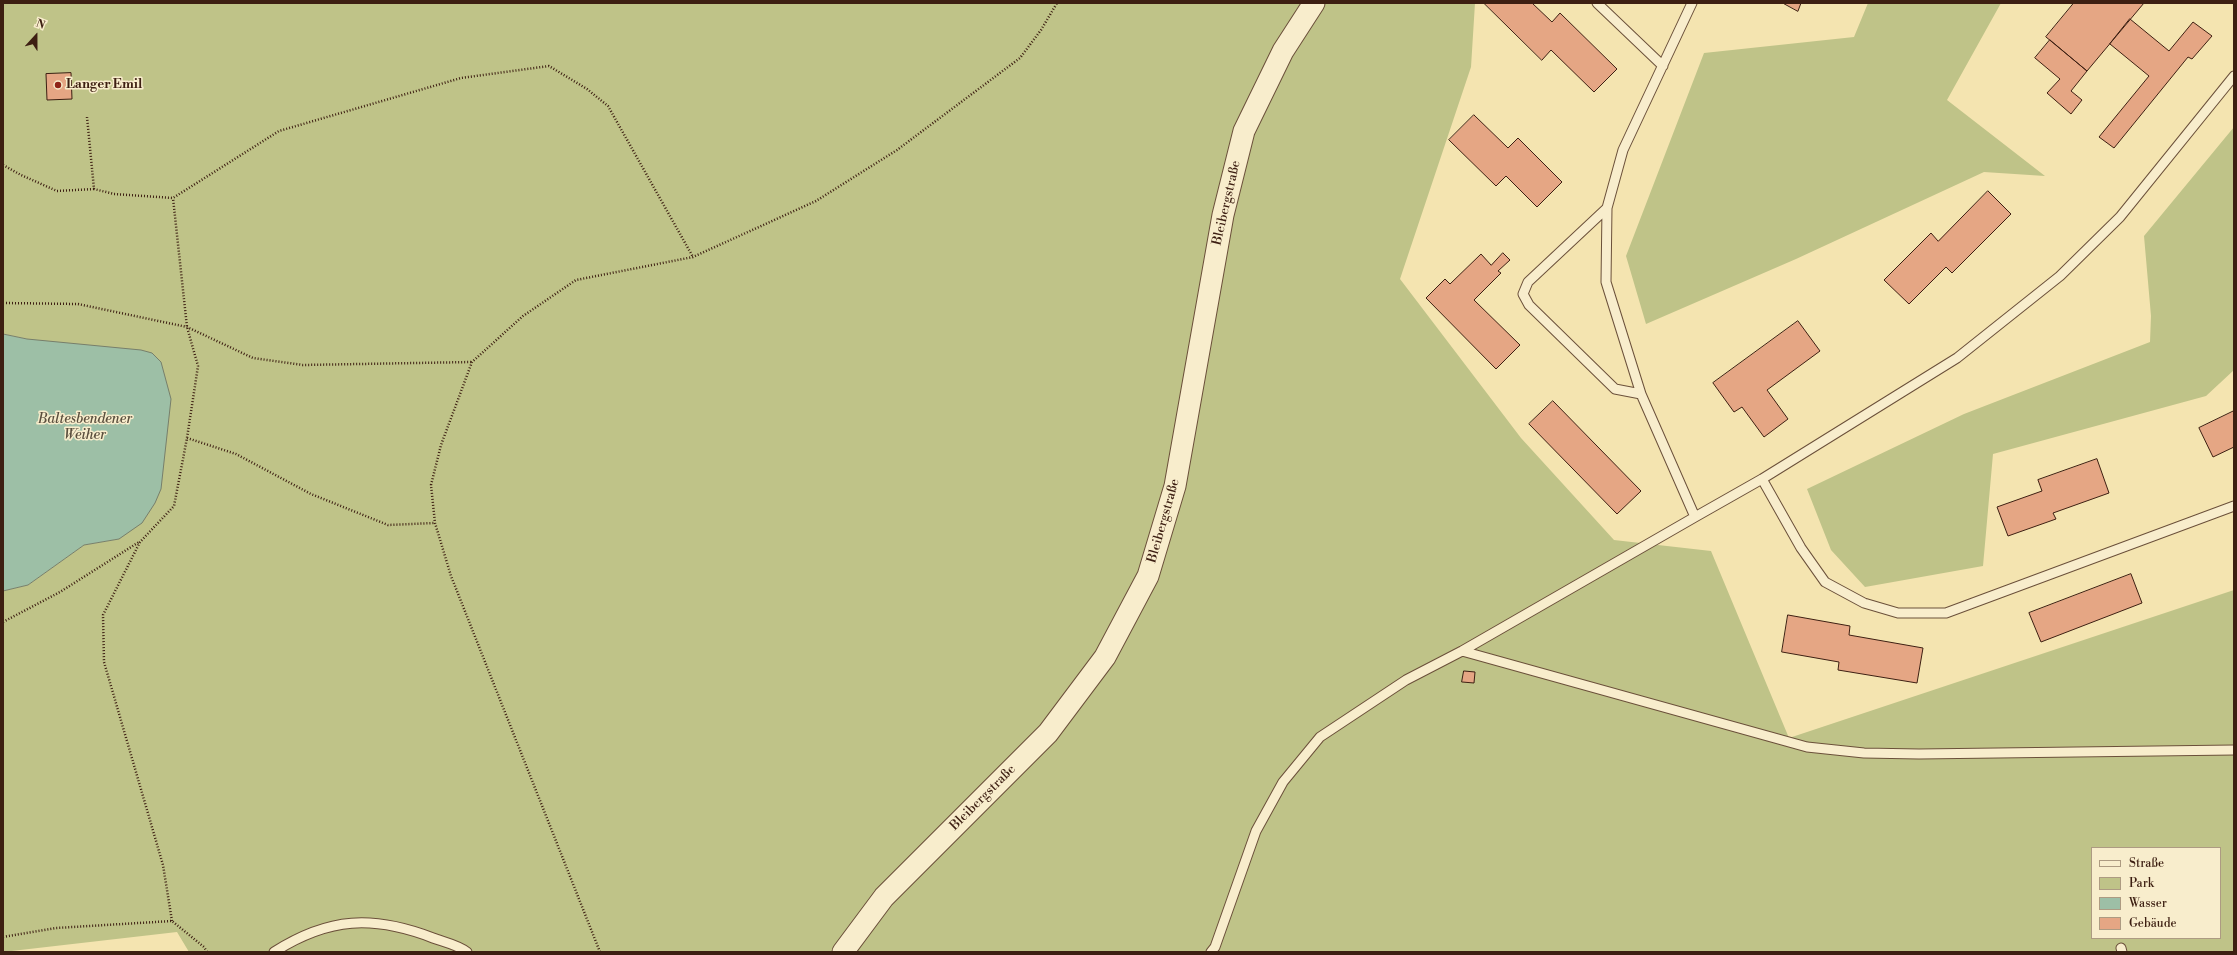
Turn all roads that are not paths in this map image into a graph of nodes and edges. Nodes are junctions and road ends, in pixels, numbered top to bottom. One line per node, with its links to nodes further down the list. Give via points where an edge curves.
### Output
1 (1314, 3): 15 (street, Bleibergstraße, via 1283,51 1244,131 1223,215 1175,486 1148,576 1105,657 1048,733 884,897)
2 (1597, 3): 4 (lane)
3 (1692, 3): 4 (lane)
4 (1663, 66): 6 (lane, via 1623,150)
5 (2234, 76): 8 (lane, via 2120,217 2060,276 1957,358)
6 (1607, 208): 7 (lane, via 1606,282); 7 (lane, via 1528,282 1523,294 1529,305 1615,389)
7 (1641, 394): 10 (lane)
8 (1762, 479): 9 (lane, via 1801,548 1825,582 1864,603 1898,613 1946,613); 10 (lane)
9 (2234, 506)
10 (1695, 518): 11 (lane)
11 (1462, 651): 12 (lane, via 1807,747 1864,753 1919,754); 16 (lane, via 1406,680 1320,737 1283,782 1256,831 1215,947)
12 (2234, 750)
13 (274, 952): 14 (lane, via 296,938 356,921 407,928)
14 (467, 952)
15 (843, 952)
16 (1211, 952)

